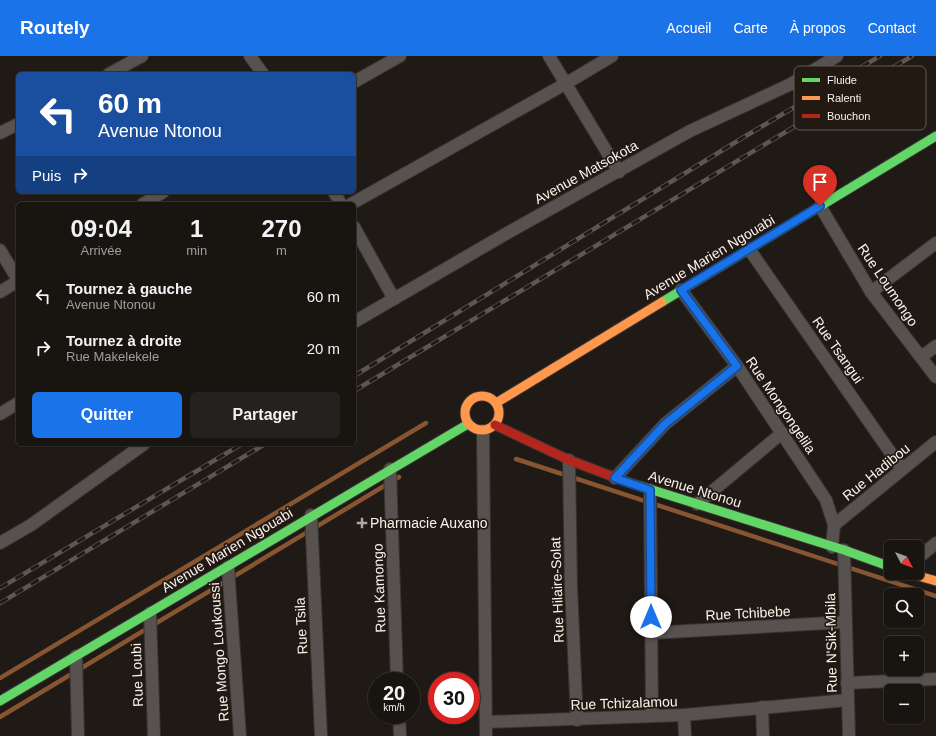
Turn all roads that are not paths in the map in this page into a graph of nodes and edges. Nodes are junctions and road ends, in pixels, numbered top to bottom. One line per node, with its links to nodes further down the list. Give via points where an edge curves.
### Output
1 (142, 56): 8 (street)
2 (250, 56): 9 (street)
3 (400, 56): 10 (street)
4 (549, 56): 12 (street)
5 (612, 56): 12 (street)
6 (837, 56): 7 (street, Avenue Matsokota)
7 (820, 66)
8 (113, 72)
9 (262, 72)
10 (356, 81)
11 (794, 82): 16 (street, Avenue Matsokota, via 690,131)
12 (565, 84): 16 (street); 19 (street)
13 (16, 125): 14 (street)
14 (0, 133)
15 (936, 136): 20 (street, Avenue Marien Ngouabi)
16 (619, 172): 30 (street, Avenue Matsokota, via 508,232)
17 (160, 194): 18 (street)
18 (146, 202)
19 (355, 202)
20 (820, 206): 23 (street, Avenue Marien Ngouabi); 29 (street, Rue Loumongo)
21 (356, 231): 30 (street)
22 (936, 244): 29 (street)
23 (749, 248): 27 (street, Avenue Marien Ngouabi); 47 (street, Rue Tsangui)
24 (0, 250): 25 (street)
25 (16, 278)
26 (16, 282): 28 (street)
27 (681, 290): 34 (street, Rue Mongongelila); 36 (street, Avenue Marien Ngouabi)
28 (0, 292)
29 (871, 292): 33 (street, Rue Loumongo)
30 (394, 299): 31 (street, Avenue Matsokota)
31 (356, 321)
32 (936, 346): 33 (street)
33 (921, 357): 35 (street, Rue Loumongo)
34 (737, 366): 42 (street, Rue Mongongelila); 48 (street, via 665,424)
35 (936, 377)
36 (496, 402): 39 (street, via 489,397 471,399 464,415); 40 (street, via 499,418)
37 (16, 404): 38 (street)
38 (0, 414)
39 (468, 424): 41 (street); 46 (street, Avenue Marien Ngouabi)
40 (495, 425): 41 (street); 45 (street, Avenue Ntonou)
41 (483, 431): 75 (street)
42 (782, 433): 50 (street); 52 (street, Rue Mongongelila, via 826,500)
43 (936, 442): 47 (street, Rue Hadibou)
44 (136, 446): 53 (street, via 31,525)
45 (569, 460): 48 (street, Avenue Ntonou); 74 (street, Rue Hilaire-Solat)
46 (390, 469): 51 (street, Avenue Marien Ngouabi); 66 (street, Rue Kamongo)
47 (902, 470): 52 (street, Rue Hadibou)
48 (615, 478): 49 (street, Avenue Ntonou)
49 (650, 490): 50 (street, Avenue Ntonou); 64 (street)
50 (697, 504): 55 (street, Avenue Ntonou)
51 (311, 515): 59 (street, Avenue Marien Ngouabi); 80 (street, Rue Tsila)
52 (834, 525): 55 (street, Rue Mongongelila)
53 (0, 543)
54 (936, 543): 57 (street)
55 (832, 547): 56 (street, Avenue Ntonou)
56 (844, 550): 58 (street, Avenue Ntonou); 63 (street, Rue N'Sik-Mbila)
57 (924, 553)
58 (884, 564)
59 (228, 566): 62 (street, Avenue Marien Ngouabi); 79 (street, Rue Mongo Loukoussi)
60 (924, 578): 61 (street)
61 (936, 581)
62 (150, 613): 65 (street, Avenue Marien Ngouabi); 78 (street, Rue Loubi)
63 (846, 622): 64 (street, Rue Tchibebe); 68 (street, Rue N'Sik-Mbila)
64 (651, 633): 73 (street)
65 (76, 656): 70 (street, Avenue Marien Ngouabi); 77 (street)
66 (398, 672)
67 (936, 679): 68 (street)
68 (847, 683): 69 (street, Rue N'Sik-Mbila)
69 (848, 700): 71 (street, Rue Tchizalamou); 85 (street, Rue N'Sik-Mbila)
70 (0, 701)
71 (762, 708): 72 (street, Rue Tchizalamou); 84 (street)
72 (684, 715): 73 (street, Rue Tchizalamou); 83 (street)
73 (652, 716): 74 (street, Rue Tchizalamou)
74 (577, 720): 75 (street, Rue Tchizalamou)
75 (486, 722): 82 (street)
76 (399, 724): 81 (street)
77 (78, 736)
78 (154, 736)
79 (240, 736)
80 (321, 736)
81 (400, 736)
82 (486, 736)
83 (685, 736)
84 (763, 736)
85 (849, 736)

